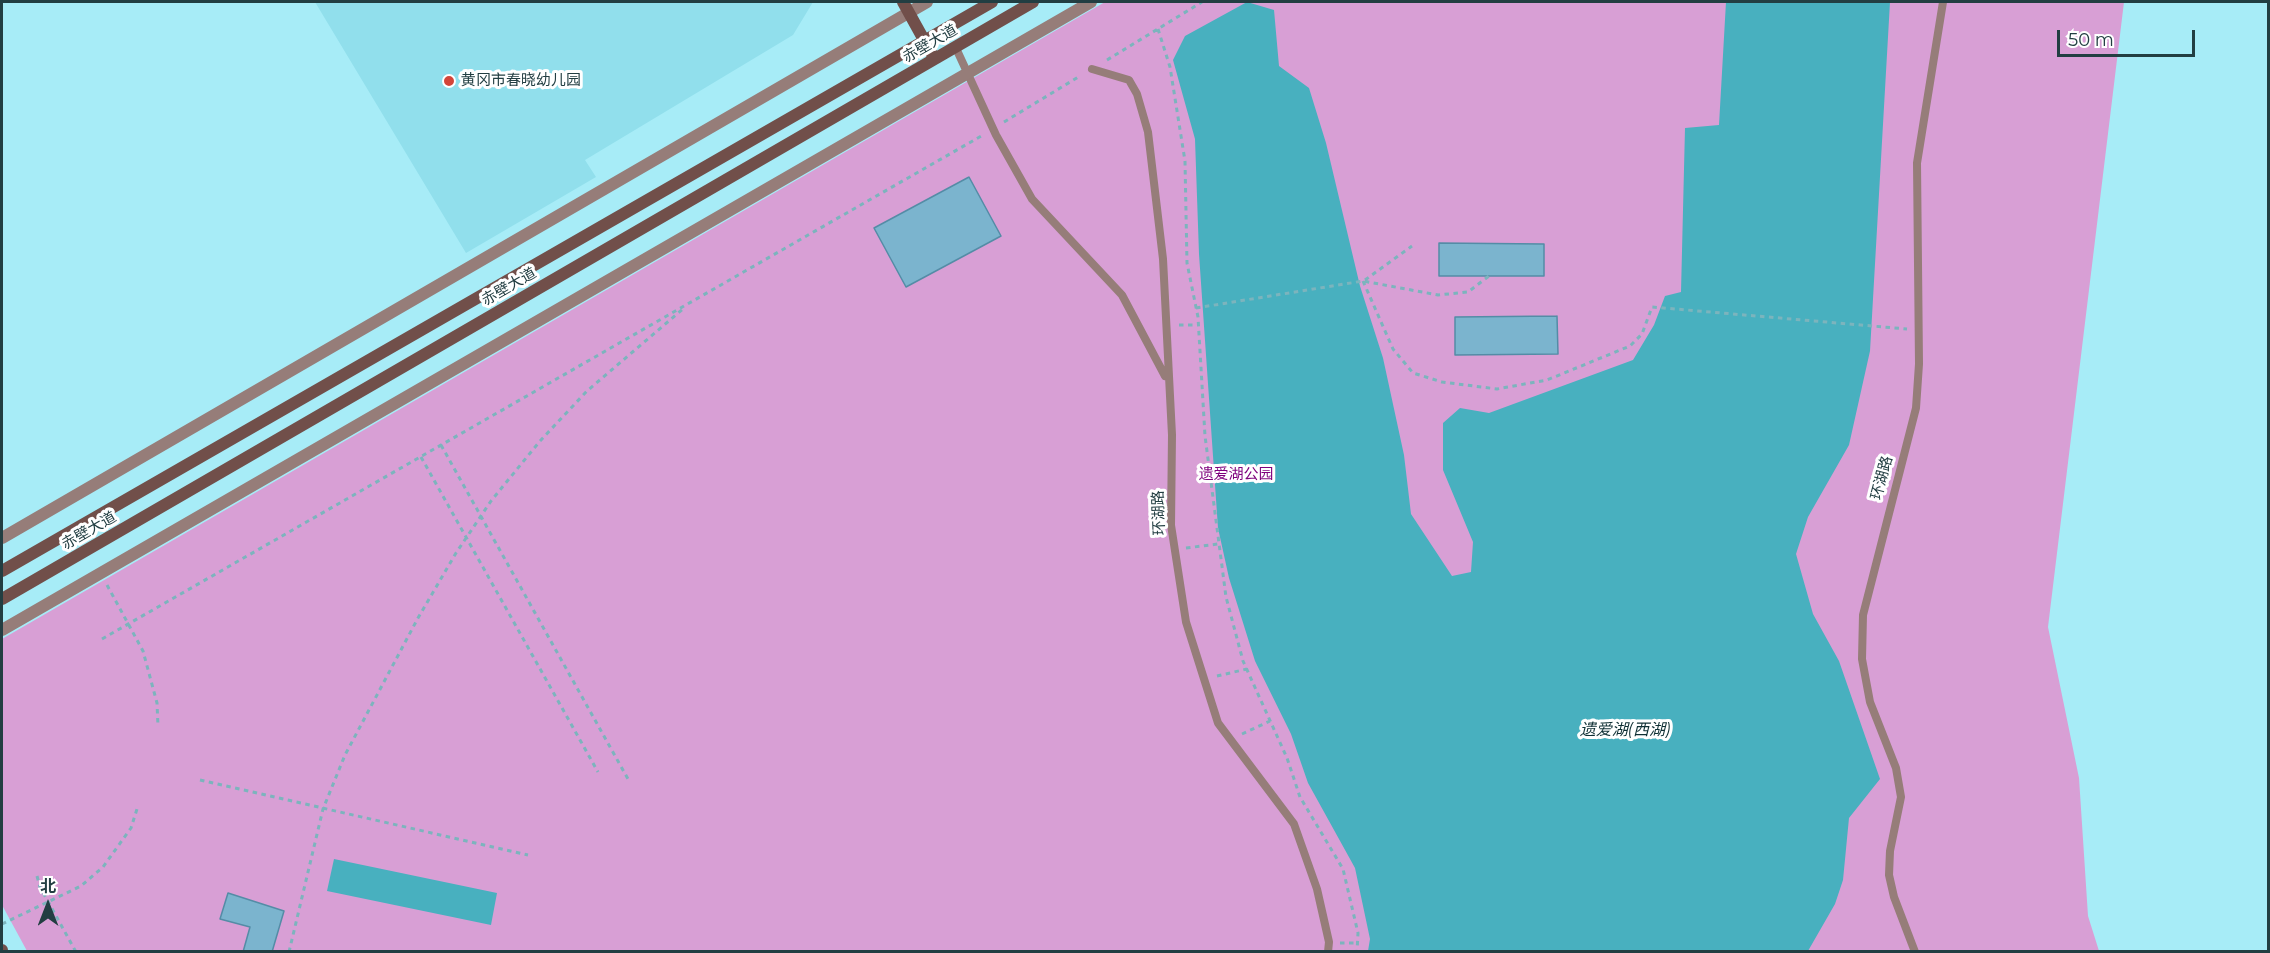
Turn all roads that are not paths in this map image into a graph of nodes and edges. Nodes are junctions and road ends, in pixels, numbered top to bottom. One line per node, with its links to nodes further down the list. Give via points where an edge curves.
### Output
1 (927, 2): 6 (street)
2 (992, 2): 7 (main road, 赤壁大道)
3 (1033, 2): 8 (main road, 赤壁大道)
4 (1091, 2): 11 (street)
5 (1943, 2): 18 (lane, 环湖路, via 1917,163 1916,408 1863,615 1862,659 1870,702 1896,768 1901,797 1889,875)
6 (906, 7): 7 (main road); 13 (street)
7 (924, 40): 9 (main road); 14 (main road, 赤壁大道)
8 (955, 46): 9 (main road, 赤壁大道); 11 (lane)
9 (934, 58): 15 (main road, 赤壁大道)
10 (1092, 69): 12 (lane, 环湖路, via 1129,80 1148,132 1163,259)
11 (968, 73): 12 (lane, via 1032,199 1122,295); 16 (street)
12 (1168, 380): 17 (lane, 环湖路, via 1171,525 1186,622 1218,723 1294,824 1317,889)
13 (2, 538)
14 (2, 571)
15 (2, 599)
16 (2, 630)
17 (1328, 951)
18 (1915, 951)

